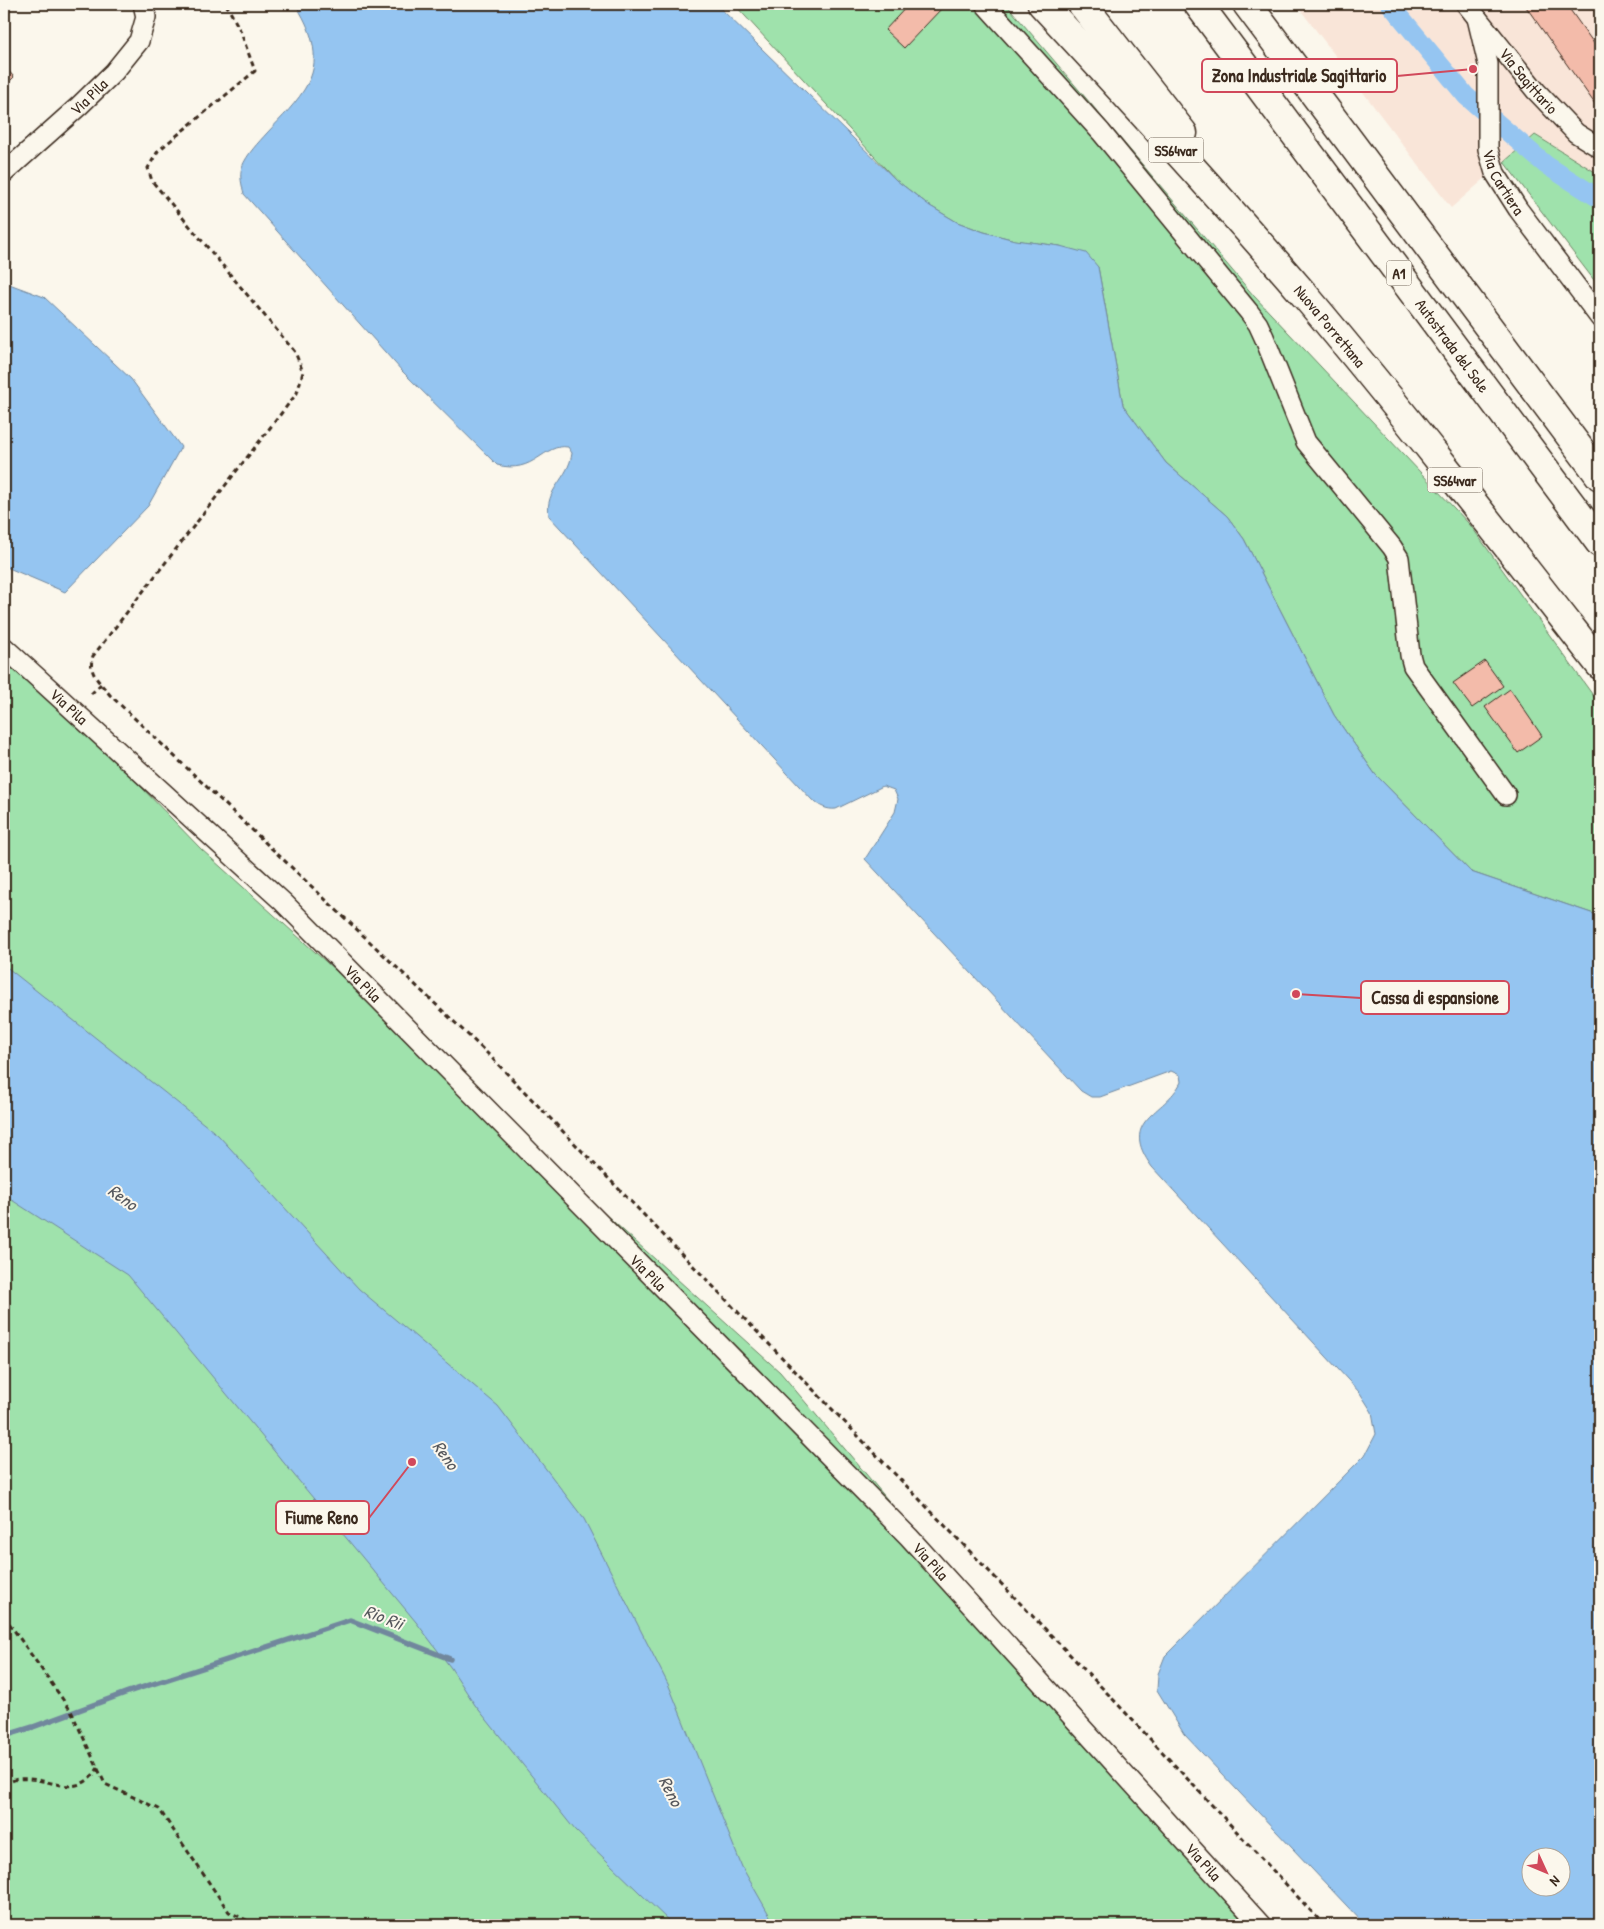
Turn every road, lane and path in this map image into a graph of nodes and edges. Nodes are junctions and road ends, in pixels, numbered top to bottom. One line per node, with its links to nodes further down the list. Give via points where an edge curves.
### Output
1 (144, 4): 10 (street, Via Pila, via 146,17 139,41 114,72)
2 (226, 4): 17 (path, via 240,30 255,71 158,151 148,168 152,181 295,352 303,372 297,393 93,656 90,665)
3 (985, 4): 19 (street, via 1101,132 1258,324 1306,442 1399,558 1413,666)
4 (1042, 4): 11 (highway, Nuova Porrettana / SS64var)
5 (1082, 4): 11 (highway)
6 (1198, 4): 14 (highway, Autostrada del Sole / A1)
7 (1247, 4): 13 (highway, A1)
8 (1471, 11): 9 (street, Via Sagittario, via 1536,91 1576,133); 12 (street, Via Cartiera, via 1488,64 1488,149 1495,173)
9 (1600, 148)
10 (4, 173)
11 (1307, 298): 16 (highway, Nuova Porrettana / SS64var, via 1430,448)
12 (1600, 318)
13 (1600, 476)
14 (1600, 542)
15 (4, 647): 24 (street, Via Pila, via 283,902 895,1523)
16 (1600, 665)
17 (101, 684): 18 (path); 25 (path, via 487,1053 1103,1689)
18 (91, 694)
19 (1506, 795)
20 (4, 1616): 21 (path, via 71,1710)
21 (99, 1768): 22 (path, via 91,1780 80,1786 18,1779); 23 (path, via 105,1784 159,1809 229,1912)
22 (4, 1785)
23 (257, 1925)
24 (1262, 1925)
25 (1324, 1925)

